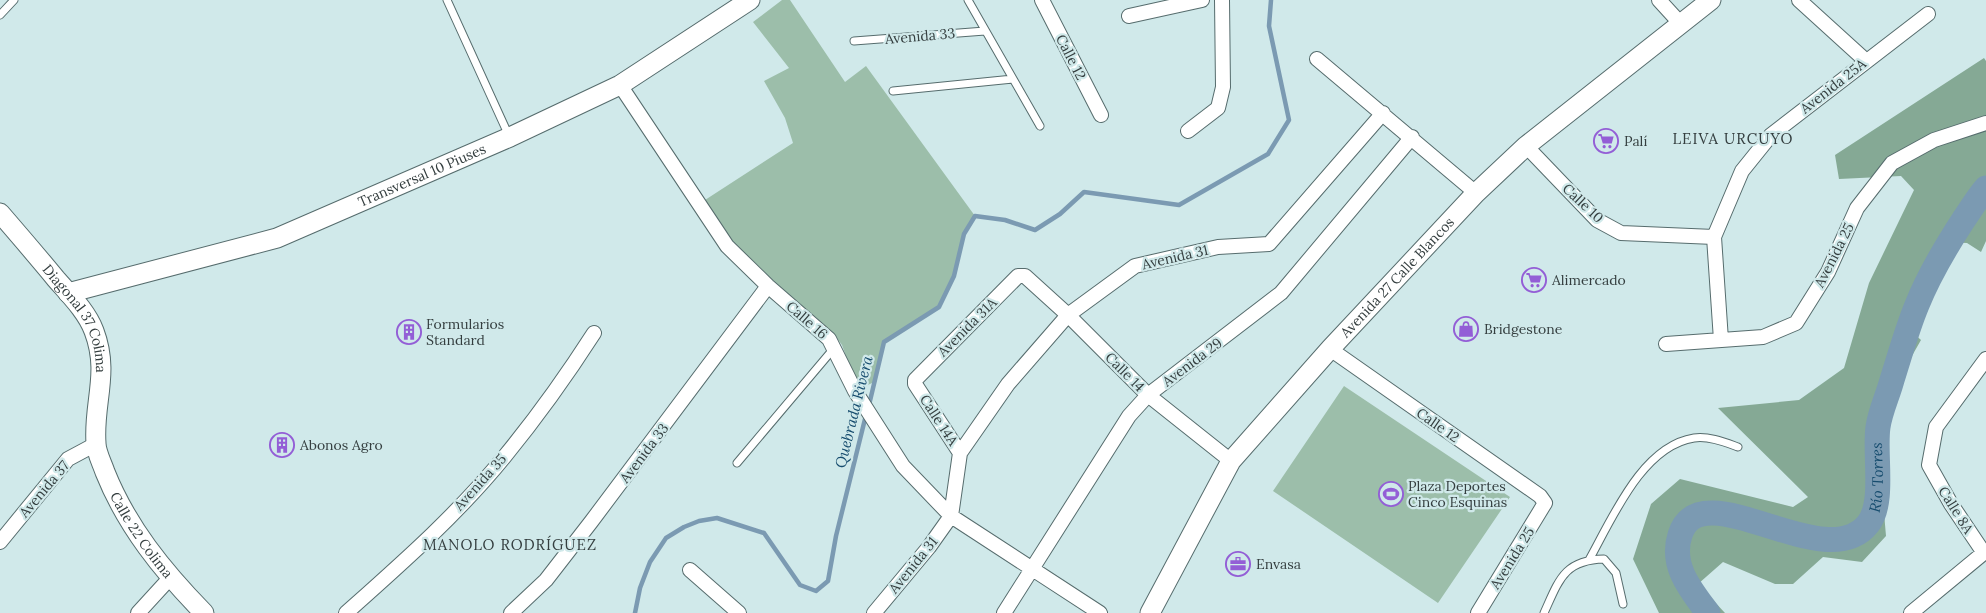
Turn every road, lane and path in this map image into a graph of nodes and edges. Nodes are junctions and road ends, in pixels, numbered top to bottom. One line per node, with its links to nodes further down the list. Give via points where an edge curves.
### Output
1 (14, 0): 12 (lane)
2 (447, 0): 27 (lane)
3 (968, 0): 15 (lane)
4 (1042, 0): 23 (street, Calle 12)
5 (1202, 0): 13 (street)
6 (1222, 0): 26 (street, via 1223,87 1218,108)
7 (1658, 0): 14 (street)
8 (1711, 0): 14 (main road, Avenida 27 Calle Blancos)
9 (1799, 0): 18 (street)
10 (740, 4): 20 (main road, Transversal 10 Piuses)
11 (1928, 14): 18 (street, Avenida 25A)
12 (0, 16)
13 (1129, 16)
14 (1680, 23): 29 (main road, Avenida 27 Calle Blancos)
15 (986, 31): 16 (lane, Avenida 33); 19 (lane)
16 (854, 41)
17 (1317, 59): 22 (street)
18 (1865, 60): 32 (street, Avenida 25A, via 1771,135 1742,171)
19 (1013, 79): 21 (lane); 25 (lane)
20 (620, 85): 27 (main road, Transversal 10 Piuses); 34 (street, Calle 16, via 726,246)
21 (893, 91)
22 (1383, 113): 28 (street); 36 (street, Avenida 31, via 1269,244 1218,247 1135,266)
23 (1101, 114)
24 (1986, 123): 38 (street, Avenida 25, via 1934,140 1892,163 1857,208 1828,272 1796,323 1763,337)
25 (1040, 126)
26 (1188, 131)
27 (510, 137): 35 (main road, Transversal 10 Piuses, via 277,238)
28 (1412, 137): 30 (street); 44 (street, Avenida 29, via 1281,294)
29 (1526, 146): 30 (main road, Avenida 27 Calle Blancos); 32 (street, Calle 10, via 1596,220 1622,233)
30 (1476, 193): 41 (main road, Avenida 27 Calle Blancos)
31 (0, 213): 35 (main road, Diagonal 37 Colima)
32 (1714, 237): 38 (street, Avenida 25A)
33 (1025, 276): 36 (street, Calle 14); 43 (street, Avenida 31A, via 1016,278 915,380)
34 (768, 286): 40 (street, Calle 16); 62 (street, Avenida 33, via 580,537 546,580)
35 (68, 294): 45 (main road, Diagonal 37 Colima, via 93,329 101,353)
36 (1068, 315): 44 (street, Calle 14); 47 (street, Avenida 31, via 1008,384)
37 (594, 333): 61 (street, Avenida 35, via 568,374 498,464 423,544)
38 (1721, 340): 39 (street, Avenida 25)
39 (1666, 344)
40 (835, 347): 49 (lane); 51 (street, Calle 16, via 878,430 903,466)
41 (1330, 349): 48 (main road, Avenida 27 Calle Blancos); 50 (street, Calle 12, via 1540,496)
42 (1986, 359): 53 (street, Calle 8A, via 1936,427 1929,466)
43 (915, 384): 47 (street, Calle 14A)
44 (1148, 395): 48 (street, Calle 14); 56 (street, Avenida 29, via 1129,416)
45 (96, 444): 52 (street, Avenida 37, via 68,459); 57 (main road, Calle 22 Colima, via 123,511)
46 (1738, 447): 54 (lane, via 1718,440 1694,438 1657,456 1645,467 1621,503)
47 (960, 453): 51 (street, Calle 14A)
48 (1231, 460): 67 (main road, Avenida 27 Calle Blancos)
49 (737, 463)
50 (1545, 503): 68 (street, Avenida 25)
51 (951, 516): 56 (street, Calle 16); 64 (street, Avenida 31, via 929,548)
52 (0, 542)
53 (1985, 552): 70 (street)
54 (1589, 560): 58 (lane, via 1604,559 1612,566); 69 (lane, via 1573,565 1560,577)
55 (690, 570): 63 (street)
56 (1033, 570): 65 (street, Avenida 29); 66 (street, Calle 16)
57 (170, 578): 59 (street); 60 (main road, Calle 22 Colima)
58 (1623, 604)
59 (138, 613)
60 (204, 613)
61 (346, 613)
62 (512, 613)
63 (738, 613)
64 (874, 613)
65 (1004, 613)
66 (1100, 613)
67 (1150, 613)
68 (1478, 613)
69 (1544, 613)
70 (1911, 613)

